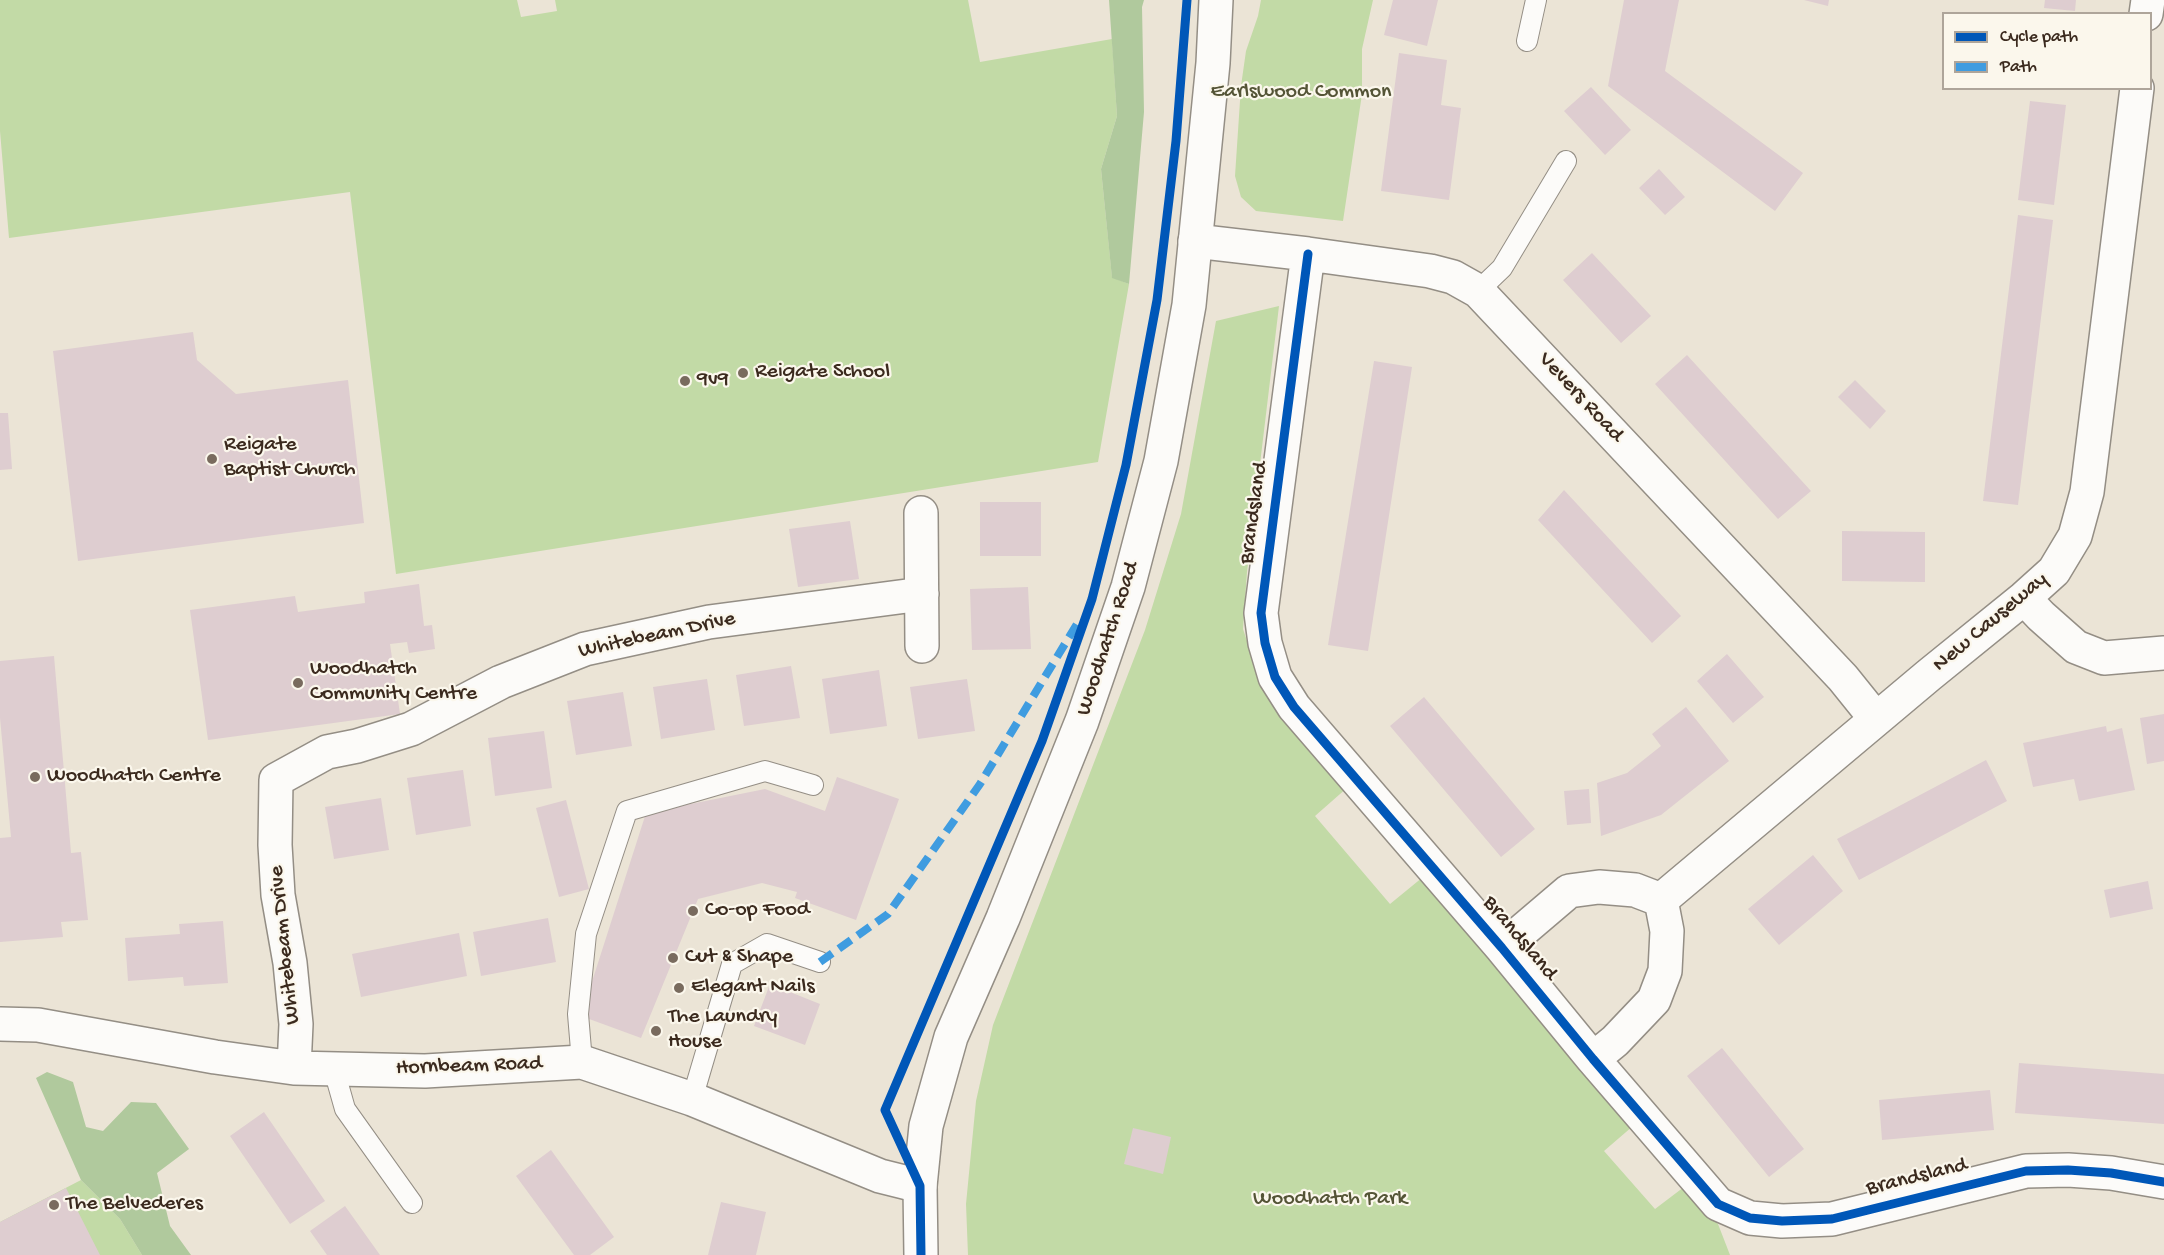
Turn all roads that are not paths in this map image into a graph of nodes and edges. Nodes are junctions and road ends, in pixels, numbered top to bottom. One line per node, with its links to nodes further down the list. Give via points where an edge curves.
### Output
1 (1216, 0): 6 (street, Woodhatch Road)
2 (1536, 0): 3 (lane)
3 (1527, 41)
4 (2137, 90): 11 (street, New Causeway, via 2087,492 2075,536 2054,571)
5 (1566, 161): 8 (lane, via 1502,268)
6 (1195, 241): 7 (street, Vevers Road); 26 (street, Woodhatch Road, via 1189,305 1161,460 1128,587 1078,732 951,1037 926,1126)
7 (1308, 254): 8 (street, Vevers Road, via 1453,277); 17 (street, Brandsland, via 1261,613 1265,643 1275,677 1294,707)
8 (1478, 291): 14 (street, Vevers Road, via 1843,678)
9 (921, 513): 10 (street)
10 (922, 594): 12 (street); 22 (street, Whitebeam Drive, via 709,622 585,649 501,682 411,729 327,752 276,780 277,875 295,1014)
11 (2024, 598): 13 (street, via 2076,647 2104,658); 14 (street, New Causeway)
12 (922, 646)
13 (2164, 653)
14 (1876, 719): 16 (street, New Causeway)
15 (813, 785): 21 (lane, via 765,771 627,812 586,934 578,1014)
16 (1660, 900): 17 (street, via 1635,890 1599,887 1569,891); 20 (street, via 1667,931 1665,971 1654,1000)
17 (1502, 948): 20 (street, Brandsland)
18 (820, 962): 24 (lane, via 767,944 732,964)
19 (0, 1024): 22 (street, Hornbeam Road, via 38,1025)
20 (1593, 1059): 25 (street, Brandsland, via 1718,1204 1750,1218 1832,1219 2026,1171 2111,1173)
21 (582, 1062): 23 (street, Hornbeam Road, via 425,1071); 24 (street, Hornbeam Road)
22 (294, 1068): 23 (street, Hornbeam Road)
23 (334, 1070): 27 (lane, via 345,1109)
24 (692, 1099): 26 (street, Hornbeam Road, via 880,1176)
25 (2164, 1182)
26 (920, 1186): 28 (street, Woodhatch Road)
27 (412, 1203)
28 (921, 1255)

